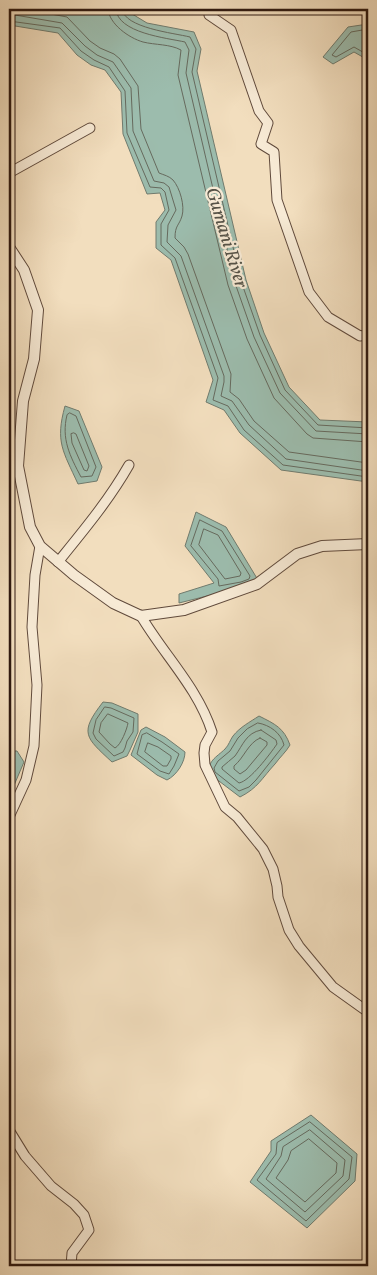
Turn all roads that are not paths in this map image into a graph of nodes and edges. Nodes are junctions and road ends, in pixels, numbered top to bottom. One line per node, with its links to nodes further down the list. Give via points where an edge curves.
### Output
1 (217, 9): 5 (street, via 209,14 231,30 259,111 268,123 261,144 274,152 277,200 309,292 328,316 360,336)
2 (90, 128): 3 (street)
3 (9, 173)
4 (9, 247): 8 (street, via 24,270 38,310 34,359 23,401 18,466 30,527)
5 (368, 335)
6 (129, 464): 9 (street, via 117,486)
7 (368, 544): 10 (street, via 322,546 297,554 257,584 184,610)
8 (40, 546): 9 (street); 11 (street, via 32,627 37,685 34,746 26,780)
9 (58, 562): 10 (street, via 113,603)
10 (141, 616): 12 (street, via 155,640 181,672 203,711 212,732 205,746 206,764 225,807 263,849 273,869 289,930 334,987)
11 (9, 817)
12 (368, 1012)
13 (9, 1130): 14 (street, via 25,1156 51,1186 84,1215 89,1230 72,1253)
14 (71, 1266)

